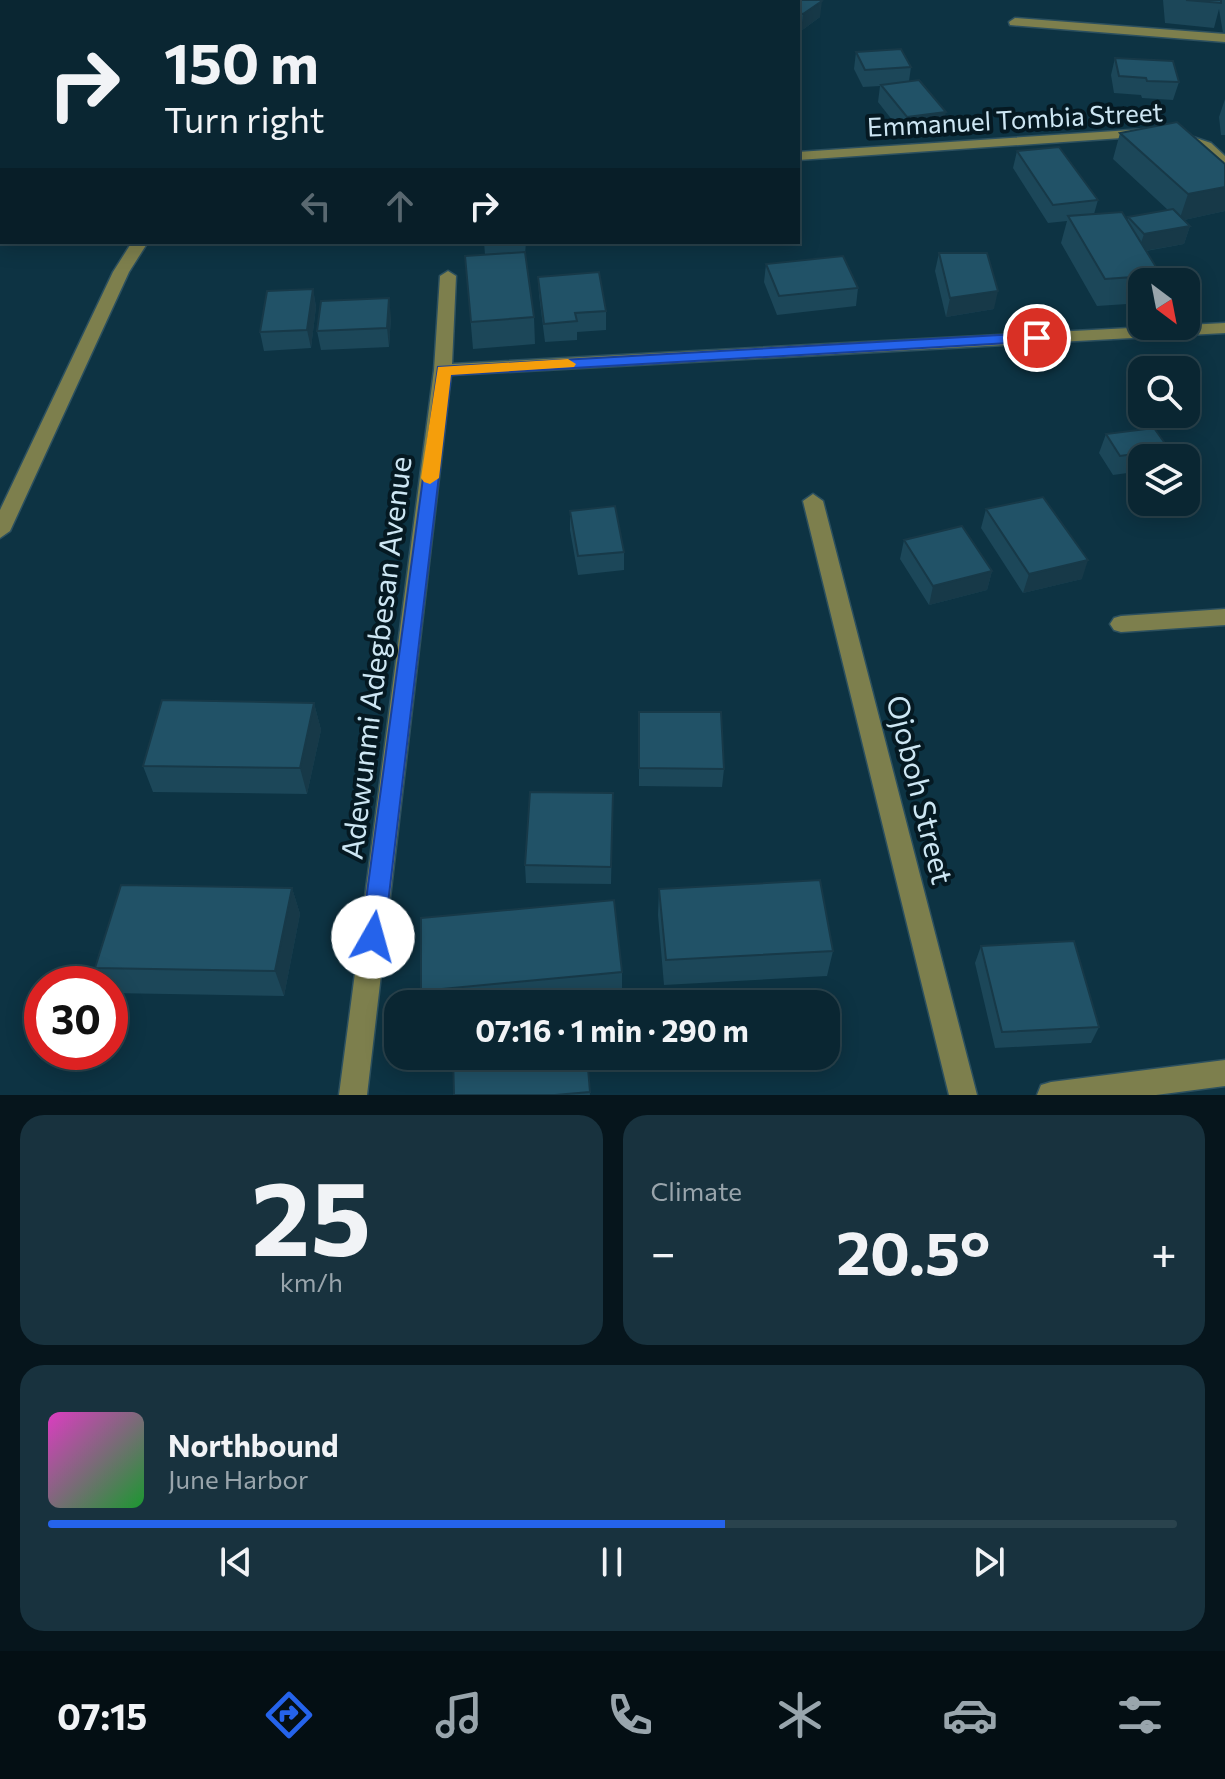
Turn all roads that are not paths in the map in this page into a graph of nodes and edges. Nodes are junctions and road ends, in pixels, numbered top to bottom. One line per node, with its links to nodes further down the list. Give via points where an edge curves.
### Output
1 (1015, 22): 2 (street)
2 (1225, 38)
3 (800, 156): 4 (street, Emmanuel Tombia Street, via 1151,132 1206,146)
4 (1225, 164)
5 (139, 244): 10 (street)
6 (448, 276): 8 (street, Adewunmi Adegbesan Avenue)
7 (1225, 328): 8 (street)
8 (443, 370): 14 (street, Adewunmi Adegbesan Avenue)
9 (813, 501): 15 (street, Ojoboh Street)
10 (0, 531)
11 (1225, 617): 12 (street)
12 (1121, 624)
13 (1225, 1073): 16 (street)
14 (353, 1095)
15 (963, 1095)
16 (1051, 1095)

